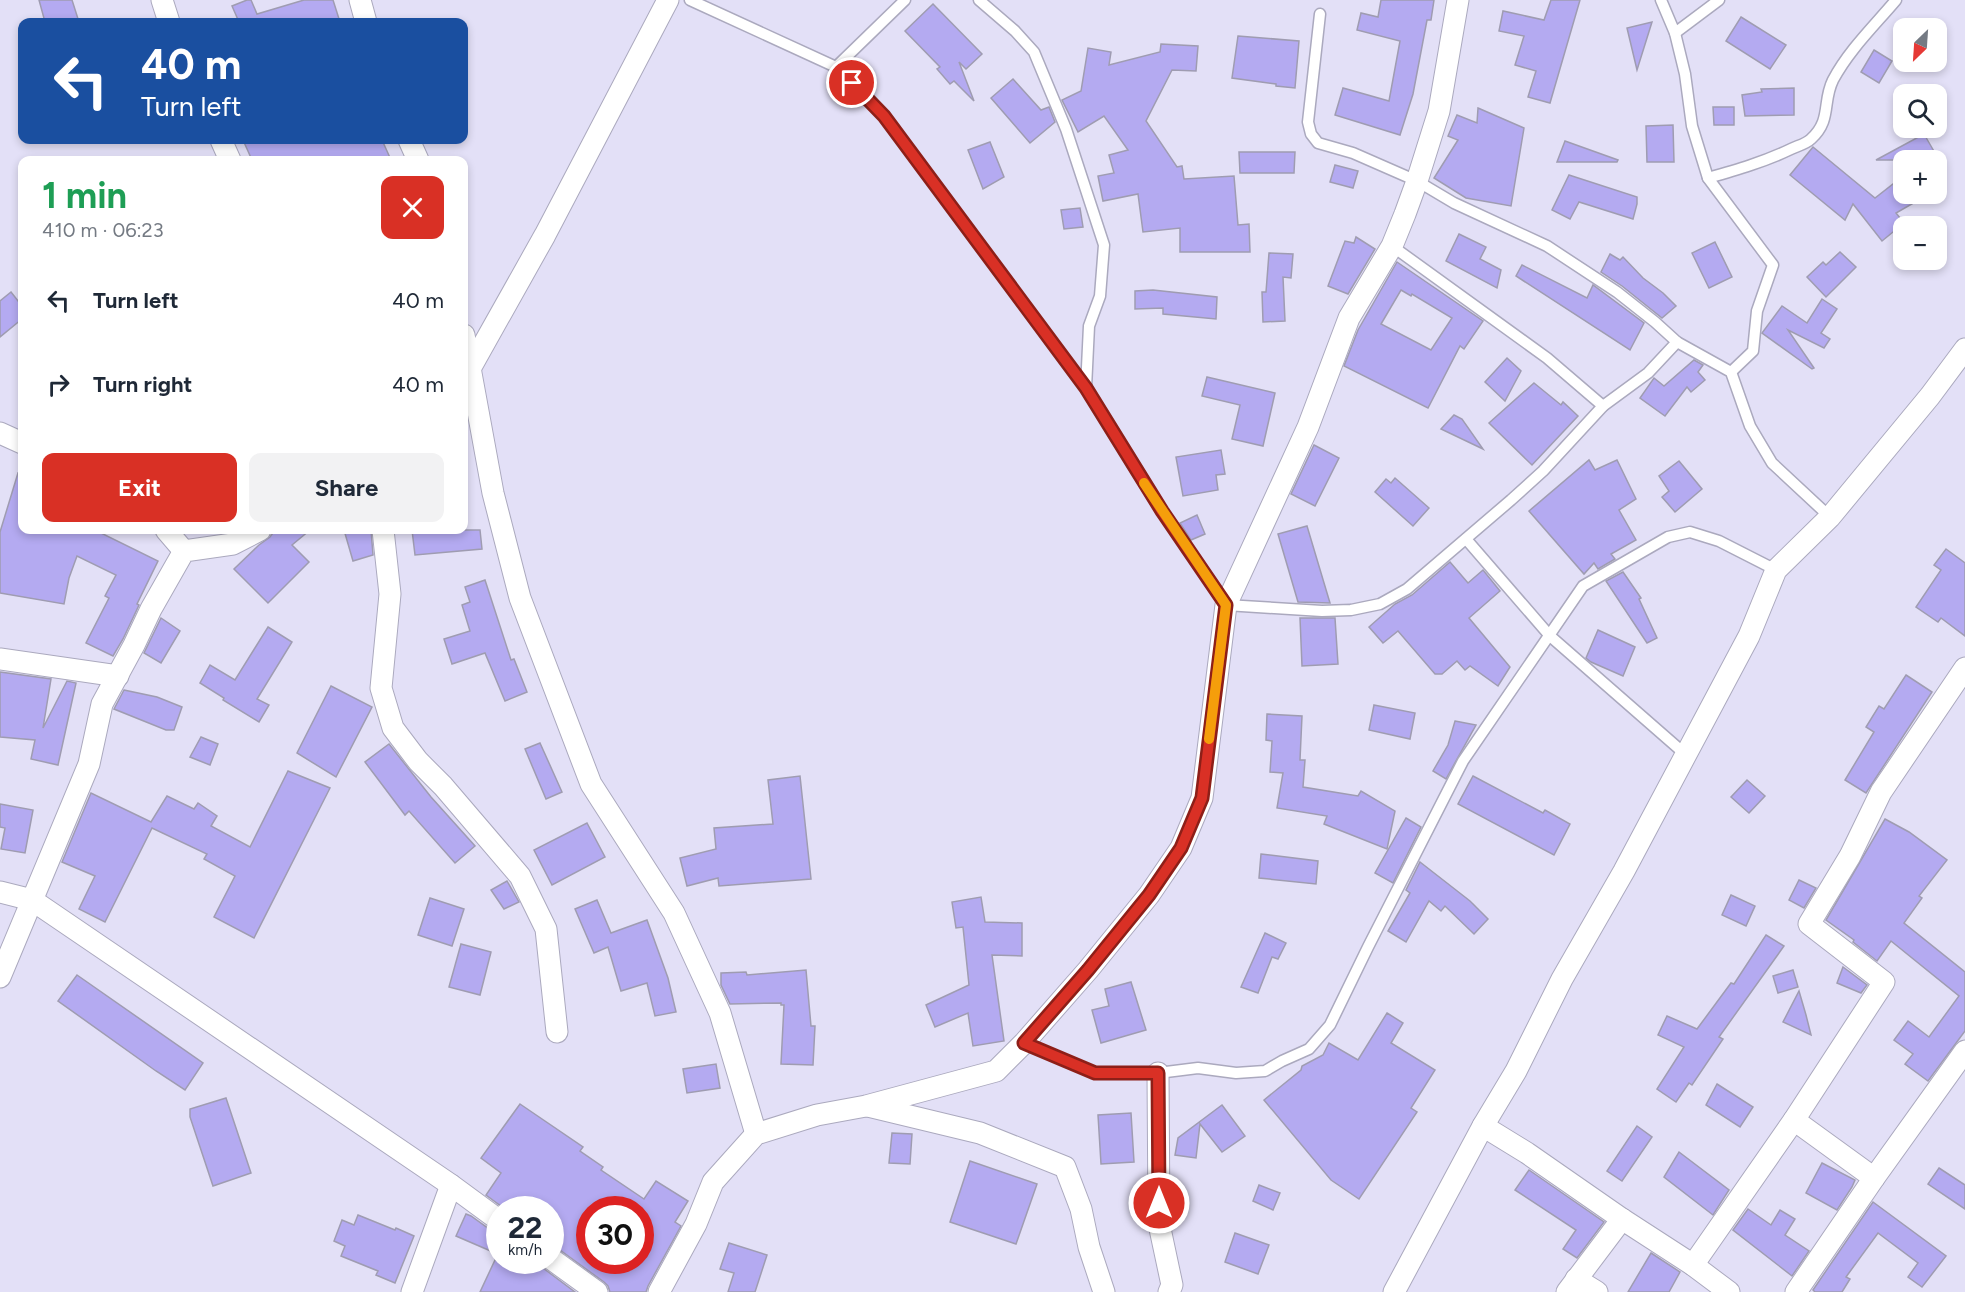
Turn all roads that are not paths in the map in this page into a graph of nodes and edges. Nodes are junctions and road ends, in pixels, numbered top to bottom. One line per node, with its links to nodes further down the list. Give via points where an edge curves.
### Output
1 (162, 0): 12 (street)
2 (360, 0): 13 (street)
3 (668, 0): 22 (street)
4 (690, 0): 15 (lane)
5 (905, 0): 15 (lane)
6 (979, 0): 24 (lane, via 1034,52 1066,129 1104,245 1100,296 1089,326)
7 (1458, 0): 17 (street, via 1438,111)
8 (1661, 0): 14 (lane)
9 (1719, 0): 14 (lane)
10 (1896, 0): 16 (lane, via 1839,70 1827,99 1825,122 1810,140 1765,161)
11 (1320, 14): 17 (lane, via 1308,122 1311,134 1318,143 1353,153)
12 (169, 18)
13 (365, 18)
14 (1675, 33): 16 (lane, via 1692,126)
15 (836, 67): 24 (lane, via 884,116)
16 (1708, 178): 21 (lane, via 1773,265 1757,311 1753,351)
17 (1417, 181): 18 (street); 19 (lane, via 1555,251 1617,292)
18 (1392, 246): 25 (lane, via 1547,358); 35 (street, via 1349,318 1308,427)
19 (1677, 342): 21 (lane); 25 (lane, via 1648,373)
20 (1965, 349): 28 (street)
21 (1731, 372): 28 (lane, via 1750,426 1772,463)
22 (468, 374)
23 (468, 380): 51 (street, via 520,598 591,784 674,913 720,1013)
24 (1086, 388): 35 (lane)
25 (1603, 406): 32 (lane, via 1543,471)
26 (0, 433): 27 (street)
27 (18, 441)
28 (1830, 517): 34 (street)
29 (169, 534): 33 (street)
30 (253, 534): 33 (street, via 233,544)
31 (383, 534): 44 (street, via 390,594 381,688 393,728 520,876 546,929)
32 (1466, 539): 35 (lane, via 1407,589 1380,604 1322,611); 36 (lane)
33 (184, 551): 39 (street)
34 (1776, 570): 36 (lane, via 1719,540 1690,532 1668,537 1583,586); 40 (street, via 1749,636)
35 (1226, 605): 45 (street, via 1202,798 1181,848 1142,903)
36 (1550, 636): 40 (lane); 47 (lane, via 1463,761 1330,1025 1309,1049 1265,1071 1236,1073 1198,1068)
37 (0, 659): 39 (street)
38 (1965, 668): 49 (street, via 1881,792 1850,856 1809,924 1884,982)
39 (118, 676): 42 (street, via 102,704 89,764)
40 (1685, 754): 50 (street)
41 (0, 892): 42 (street)
42 (32, 900): 43 (street); 53 (street)
43 (0, 978)
44 (557, 1032)
45 (1024, 1043): 47 (lane, via 1095,1073); 48 (street, via 996,1071)
46 (1965, 1051): 52 (street)
47 (1158, 1073): 63 (street, via 1159,1224 1172,1285)
48 (866, 1106): 51 (street, via 817,1115); 62 (street, via 980,1132 1065,1167)
49 (1794, 1120): 52 (street); 56 (street)
50 (1483, 1126): 55 (street); 64 (street)
51 (756, 1134): 61 (street, via 713,1182 696,1224)
52 (1874, 1178): 67 (street)
53 (451, 1185): 54 (street); 59 (street)
54 (486, 1211)
55 (1622, 1219): 56 (street); 58 (street)
56 (1693, 1264): 66 (street)
57 (564, 1268): 60 (street)
58 (1572, 1285): 65 (street)
59 (412, 1292)
60 (597, 1292)
61 (659, 1292)
62 (1104, 1292)
63 (1169, 1292)
64 (1394, 1292)
65 (1597, 1292)
66 (1729, 1292)
67 (1796, 1292)

